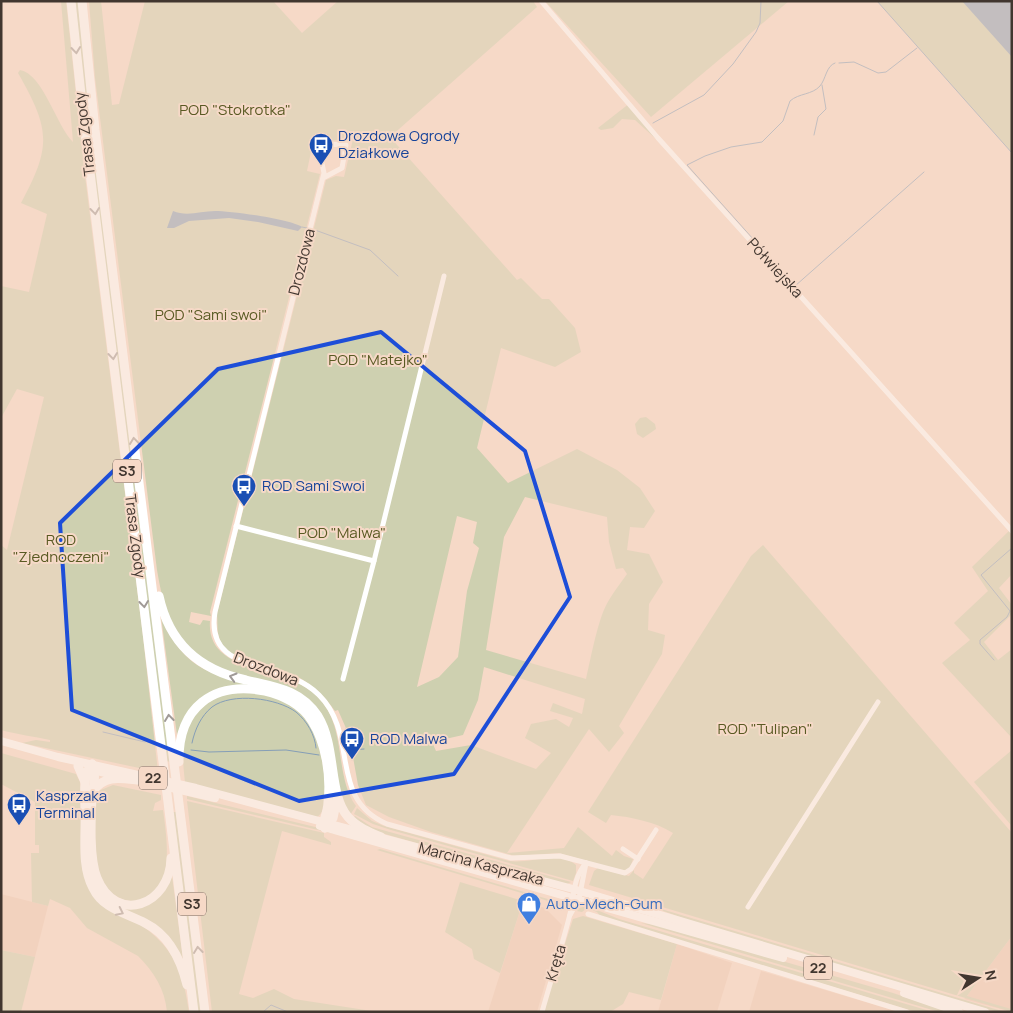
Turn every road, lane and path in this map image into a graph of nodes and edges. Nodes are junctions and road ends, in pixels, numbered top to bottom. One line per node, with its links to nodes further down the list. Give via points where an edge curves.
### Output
1 (71, 1): 20 (highway, Trasa Zgody / S3, one-way to 20)
2 (82, 1): 8 (highway, Trasa Zgody / S3, one-way to 2)
3 (541, 1): 7 (street, Półwiejska, via 658,138)
4 (324, 178): 4 (street, via 342,168 346,145 326,144 320,148); 6 (street, Drozdowa)
5 (444, 276): 9 (street)
6 (236, 526): 9 (street); 25 (street, Drozdowa, via 215,612 213,630 216,641 232,657 292,677 320,696 335,719 350,788 364,811 392,826 510,858 554,855)
7 (1012, 532)
8 (147, 542): 14 (highway, Trasa Zgody / S3, one-way to 8); 18 (highway, one-way to 8, via 327,734 306,702 283,688 211,669 188,654 181,645 161,605)
9 (374, 561): 10 (street)
10 (343, 679)
11 (878, 702): 27 (street)
12 (1, 742): 13 (main road, Marcina Kasprzaka / 22); 15 (main road, Marcina Kasprzaka / 22)
13 (78, 766): 15 (main road, Marcina Kasprzaka / 22); 17 (highway)
14 (177, 766): 19 (highway, via 183,727 207,698 236,688 278,695 304,711 322,742 329,794); 30 (highway, S3, one-way to 14)
15 (91, 768): 16 (main road, Marcina Kasprzaka / 22); 17 (highway); 19 (main road, Marcina Kasprzaka / 22, via 196,788)
16 (137, 780): 17 (highway, via 109,778); 19 (main road, Marcina Kasprzaka / 22)
17 (89, 790): 20 (highway, via 95,872 105,892 115,900 139,904 151,900 163,889 171,866); 29 (highway, one-way to 29, via 86,868 92,887 105,903 146,923 164,938 181,965)
18 (338, 796): 19 (highway, via 335,812); 22 (highway, via 343,811 352,822)
19 (326, 824): 22 (main road, Marcina Kasprzaka / 22); 26 (main road, Marcina Kasprzaka / 22)
20 (172, 830): 29 (highway, Trasa Zgody / S3)
21 (656, 830): 24 (street)
22 (381, 837): 26 (main road, Marcina Kasprzaka / 22)
23 (623, 849): 24 (street)
24 (638, 859): 25 (street, via 626,874)
25 (586, 863): 26 (street, Kręta)
26 (576, 894): 31 (street, Kręta); 33 (main road, Marcina Kasprzaka / 22); 34 (main road, Marcina Kasprzaka / 22)
27 (748, 908)
28 (588, 914): 32 (street)
29 (194, 1012)
30 (205, 1012)
31 (542, 1012)
32 (907, 1012)
33 (959, 1012)
34 (985, 1012)

